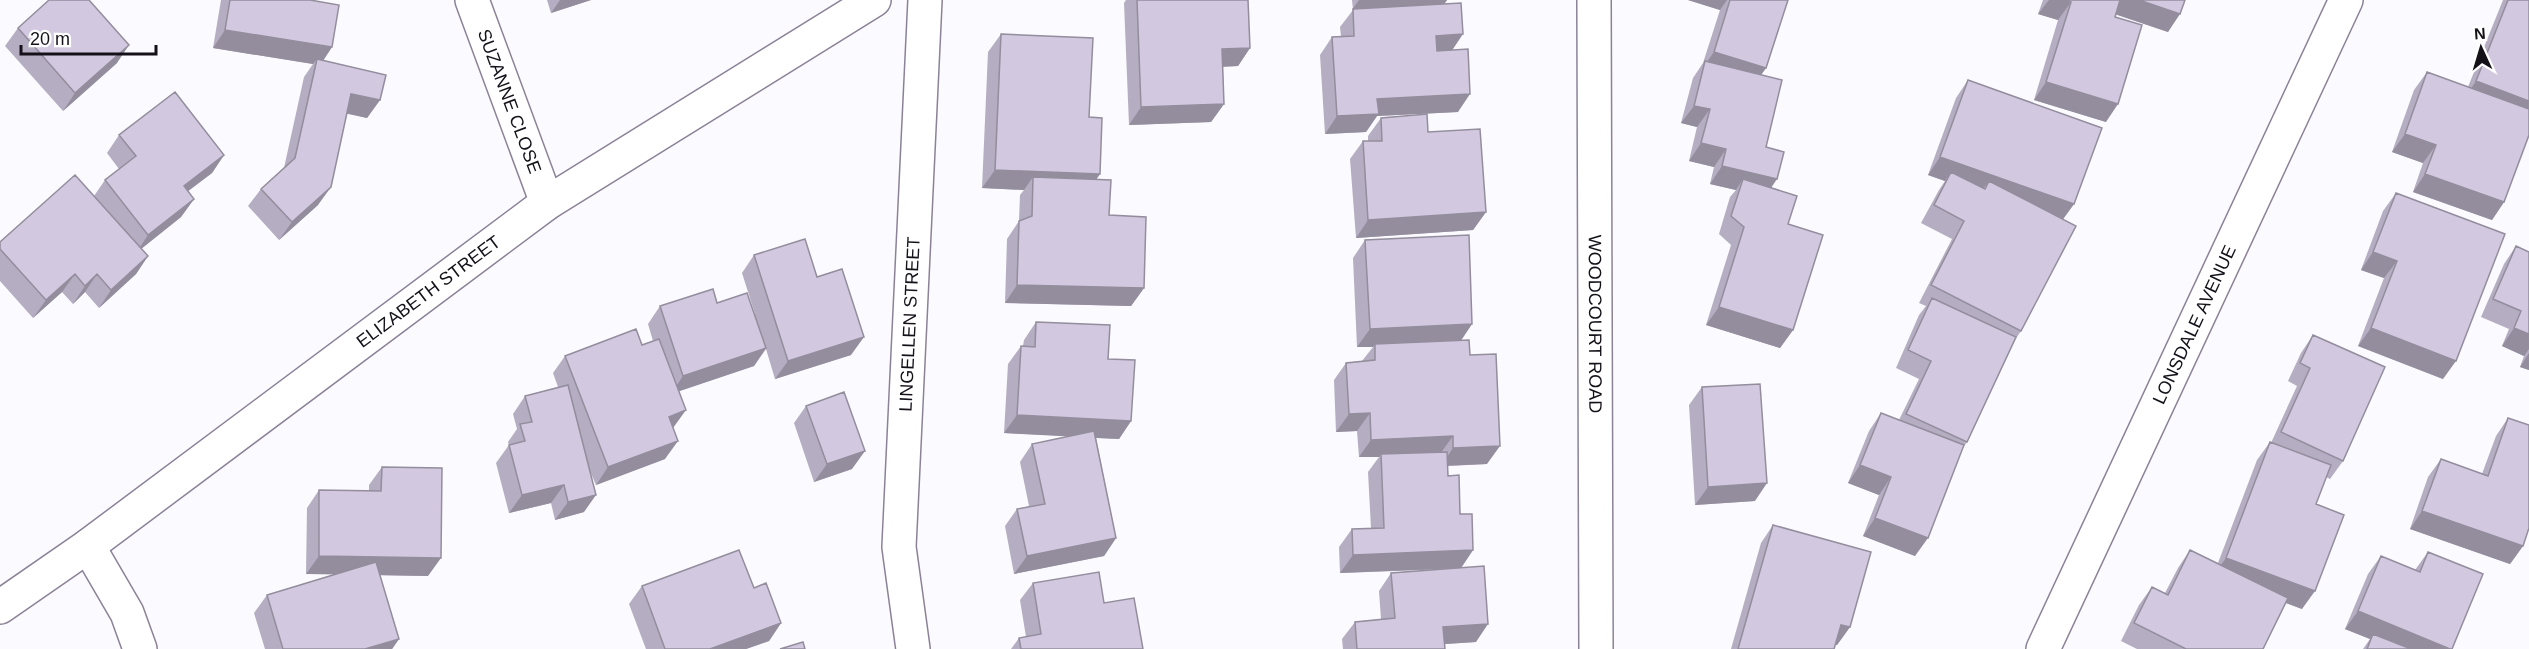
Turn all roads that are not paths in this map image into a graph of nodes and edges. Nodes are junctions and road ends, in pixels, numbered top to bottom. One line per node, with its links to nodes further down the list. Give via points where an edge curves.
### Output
1 (472, 0): 6 (street, SUZANNE CLOSE)
2 (874, 0): 6 (street, ELIZABETH STREET)
3 (925, 0): 10 (street, LINGELLEN STREET, via 899,547)
4 (1594, 0): 11 (street, WOODCOURT ROAD)
5 (2346, 0): 12 (street, LONSDALE AVENUE)
6 (547, 203): 7 (street, ELIZABETH STREET)
7 (88, 546): 8 (street, ELIZABETH STREET); 9 (street, via 128,613)
8 (0, 607)
9 (140, 649)
10 (913, 649)
11 (1596, 649)
12 (2043, 649)

